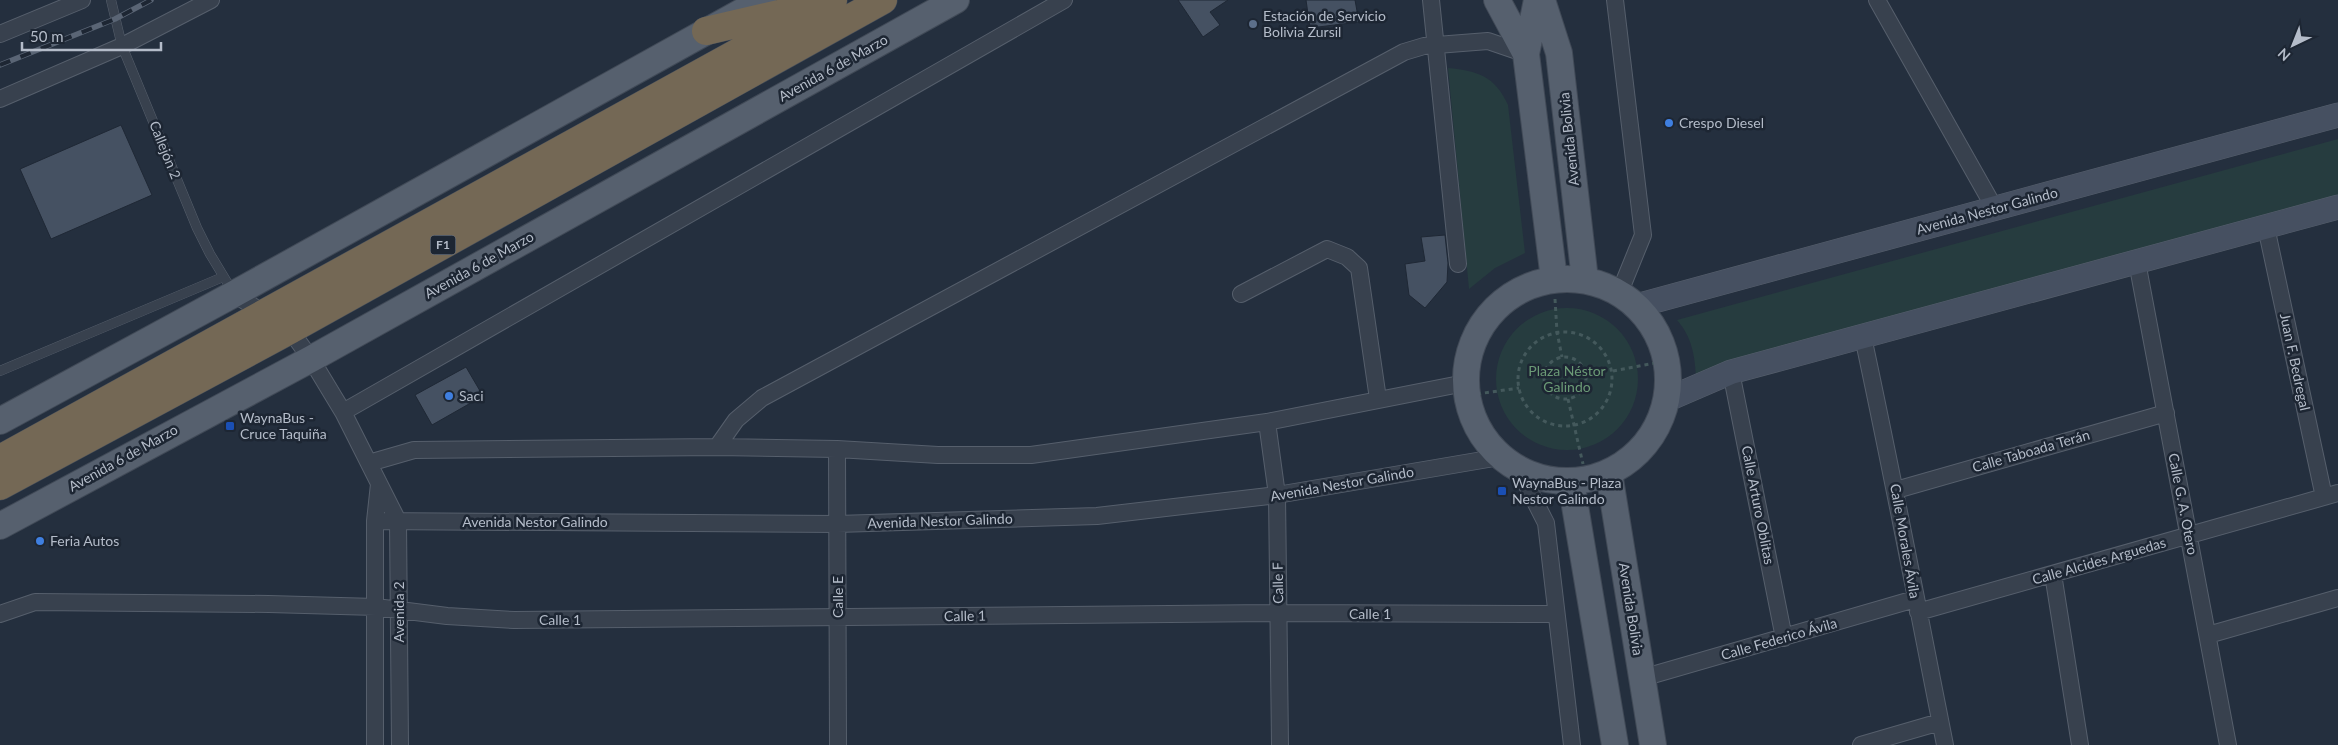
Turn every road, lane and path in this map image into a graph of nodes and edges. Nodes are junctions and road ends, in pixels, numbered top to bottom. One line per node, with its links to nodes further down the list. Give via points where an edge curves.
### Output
1 (82, 0): 16 (street)
2 (111, 0): 18 (lane, Callejón 2)
3 (211, 0): 18 (street)
4 (763, 0): 15 (main road)
5 (883, 0): 33 (highway, F1)
6 (956, 0): 37 (main road, Avenida 6 de Marzo)
7 (1064, 0): 47 (street)
8 (1431, 0): 17 (street)
9 (1498, 0): 19 (main road)
10 (1537, 0): 19 (main road)
11 (1542, 0): 28 (main road, Avenida Bolivia, via 1560,53)
12 (1615, 0): 31 (street, via 1643,235)
13 (1877, 0): 23 (street)
14 (830, 2): 15 (highway); 32 (highway, F1)
15 (706, 31): 29 (main road)
16 (0, 34)
17 (1435, 45): 19 (street, via 1488,41); 26 (street); 52 (street, via 1404,52 762,398 736,420)
18 (122, 46): 20 (street); 29 (lane, Callejón 2, via 197,228)
19 (1526, 54): 27 (main road)
20 (0, 99)
21 (2338, 115): 23 (street, Avenida Nestor Galindo)
22 (2338, 207): 24 (street)
23 (1995, 209): 31 (street, Avenida Nestor Galindo)
24 (2266, 227): 25 (street); 62 (street, Juan F. Bedregal)
25 (2137, 262): 35 (street); 48 (street, Calle G. A. Otero)
26 (1458, 264)
27 (1554, 279): 28 (main road); 34 (path); 43 (main road, via 1525,287 1500,303 1480,326 1468,353)
28 (1585, 280): 31 (main road, via 1602,285)
29 (229, 285): 32 (street, Avenida 2); 39 (lane); 49 (main road)
30 (1241, 294): 45 (street, via 1327,248 1347,257 1359,268)
31 (1627, 300): 38 (main road, via 1650,322)
32 (264, 315): 33 (street, Avenida 2); 54 (highway, F1)
33 (290, 330): 37 (street, Avenida 2); 59 (highway, F1)
34 (1557, 332): 36 (path); 40 (path, via 1586,336 1603,351); 42 (path, via 1542,336 1530,346 1518,373)
35 (1863, 337): 41 (street); 60 (street, Calle Morales Ávila)
36 (1562, 358): 44 (path, via 1550,364 1545,378 1554,396); 44 (path, via 1575,359 1586,375 1584,388)
37 (311, 359): 47 (street, Avenida 2); 66 (main road, Avenida 6 de Marzo)
38 (1666, 361): 40 (path); 46 (main road)
39 (0, 371)
40 (1613, 371): 51 (path, via 1613,386 1600,412)
41 (1731, 372): 46 (street); 78 (street, Calle Arturo Oblitas)
42 (1519, 388): 43 (path); 51 (path, via 1533,414 1545,422)
43 (1466, 390): 45 (street); 56 (main road, via 1480,433)
44 (1568, 398): 51 (path)
45 (1378, 399): 50 (street)
46 (1666, 400): 57 (main road, via 1659,423 1647,443 1630,460)
47 (343, 412): 55 (street, Avenida 2)
48 (2166, 413): 60 (street, Calle Taboada Terán); 67 (street, Calle G. A. Otero)
49 (0, 421)
50 (1267, 422): 53 (street, via 1030,456); 61 (street, Calle F)
51 (1574, 426): 57 (path)
52 (717, 447): 53 (street); 55 (street, via 414,450)
53 (837, 449): 65 (street, Calle E)
54 (0, 459)
55 (369, 463): 58 (street, Avenida 2)
56 (1510, 463): 57 (main road, via 1541,478); 61 (street, Avenida Nestor Galindo); 75 (street, via 1546,523)
57 (1589, 478): 79 (main road, Avenida Bolivia); 86 (main road)
58 (379, 484): 63 (street, Avenida 2); 64 (street, Avenida 2)
59 (0, 486)
60 (1896, 490): 70 (street, Calle Morales Ávila)
61 (1277, 495): 65 (street, Avenida Nestor Galindo, via 1097,516); 73 (street, Calle F)
62 (2331, 495): 67 (street, Calle Alcides Arguedas)
63 (375, 521): 64 (street, Avenida Nestor Galindo); 71 (street, Avenida 2)
64 (398, 521): 65 (street, Avenida Nestor Galindo); 72 (street, Avenida 2)
65 (837, 524): 76 (street, Calle E)
66 (0, 526)
67 (2189, 536): 68 (street, Calle Alcides Arguedas); 77 (street, Calle G. A. Otero)
68 (2053, 574): 70 (street, Calle Alcides Arguedas); 90 (street)
69 (2338, 598): 77 (street)
70 (1917, 606): 78 (street, Calle Federico Ávila); 80 (street, Calle Morales Ávila)
71 (376, 607): 72 (street, Calle 1); 74 (street, Calle 1, via 35,602); 81 (street, Avenida 2)
72 (399, 610): 76 (street, Calle 1, via 514,620); 82 (street, Avenida 2)
73 (1278, 613): 75 (street, Calle 1); 76 (street, Calle 1); 84 (street, Calle F)
74 (0, 614)
75 (1555, 614): 85 (street)
76 (838, 618): 83 (street, Calle E)
77 (2208, 635): 91 (street, Calle G. A. Otero)
78 (1784, 638): 79 (street, Calle Federico Ávila)
79 (1642, 678): 87 (main road, Avenida Bolivia)
80 (1940, 722): 88 (street); 89 (street, Calle Morales Ávila)
81 (376, 745)
82 (400, 745)
83 (838, 745)
84 (1280, 745)
85 (1572, 745)
86 (1615, 745)
87 (1653, 745)
88 (1861, 745)
89 (1945, 745)
90 (2080, 745)
91 (2228, 745)

